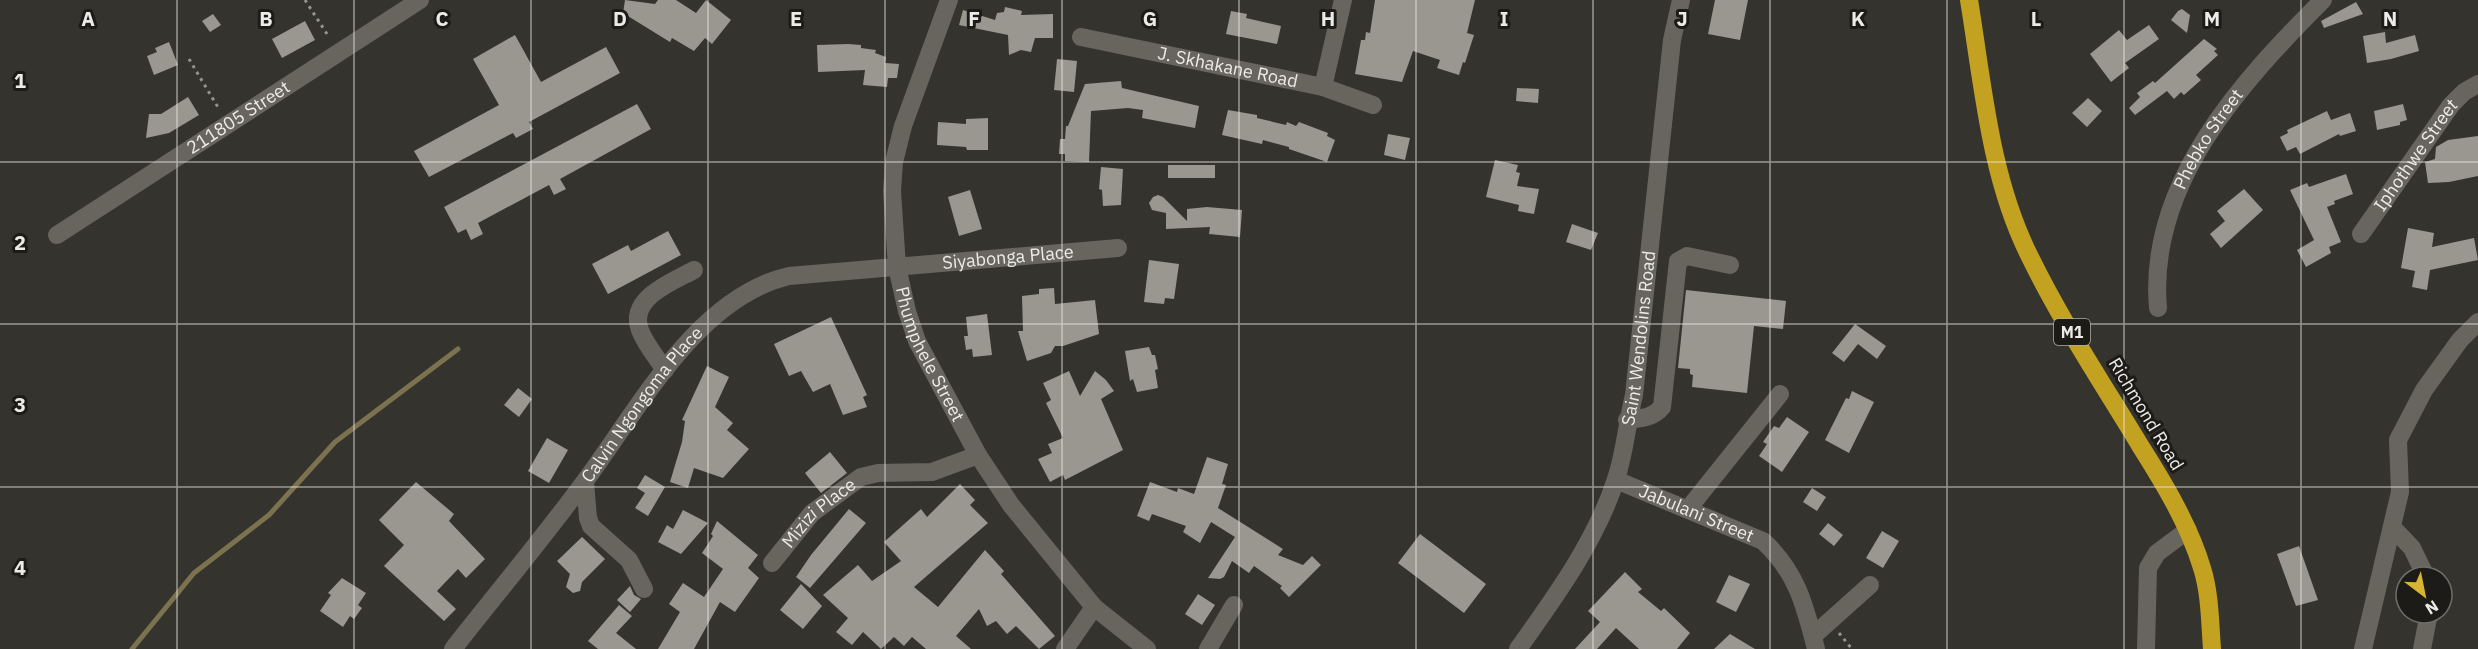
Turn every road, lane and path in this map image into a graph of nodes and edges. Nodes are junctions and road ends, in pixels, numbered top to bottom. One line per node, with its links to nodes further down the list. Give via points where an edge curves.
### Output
1 (305, 0): 9 (path)
2 (420, 0): 9 (street, 211805 Street)
3 (949, 0): 19 (street, Phumphele Street, via 903,126 894,162)
4 (1342, 0): 12 (street)
5 (1681, 0): 25 (street, Saint Wendolins Road, via 1672,40 1634,395)
6 (1969, 0): 31 (highway, Richmond Road / M1, via 1999,174 2028,254)
7 (2322, 0): 21 (street, Phebko Street, via 2261,63 2229,103 2184,178 2160,249)
8 (1081, 37): 12 (street, J. Skhakane Road)
9 (339, 51): 14 (street, 211805 Street)
10 (189, 59): 14 (path)
11 (2478, 84): 15 (street, Iphothwe Street, via 2451,105)
12 (1323, 87): 13 (street, J. Skhakane Road)
13 (1372, 105)
14 (228, 123): 16 (street, 211805 Street)
15 (2361, 234)
16 (57, 235)
17 (1119, 248): 19 (street, Siyabonga Place)
18 (1730, 266): 25 (street, via 1687,256 1678,261 1662,406 1650,416)
19 (897, 267): 23 (street, Calvin Ngongoma Place, via 771,280 747,291 727,307 696,334); 26 (street, Phumphele Street, via 917,341)
20 (694, 270): 23 (street, via 645,299 638,314 640,331)
21 (2158, 308)
22 (2478, 322): 30 (street, via 2424,390 2398,440 2400,492)
23 (665, 370): 28 (street, Calvin Ngongoma Place)
24 (1780, 394): 29 (street)
25 (1627, 420): 27 (street, Saint Wendolins Road)
26 (978, 455): 32 (street, Mizizi Place, via 932,472 861,477 812,513); 37 (street, Phumphele Street, via 1011,505)
27 (1616, 480): 29 (street, Jabulani Street); 44 (street, Saint Wendolins Road, via 1583,551)
28 (585, 482): 35 (street, via 591,526 629,560); 40 (street, Calvin Ngongoma Place)
29 (1688, 508): 39 (street, Jabulani Street, via 1763,541 1779,556 1793,576)
30 (2393, 528): 33 (street, via 2412,548); 47 (street)
31 (2188, 530): 45 (street, via 2157,553 2148,568); 46 (highway, Richmond Road / M1, via 2203,570)
32 (772, 563)
33 (2420, 565)
34 (1870, 585): 39 (street)
35 (644, 589)
36 (1234, 605): 43 (street)
37 (1094, 607): 41 (street); 42 (street, Phumphele Street)
38 (2426, 625): 48 (street)
39 (1814, 643)
40 (453, 649)
41 (1065, 649)
42 (1147, 649)
43 (1208, 649)
44 (1518, 649)
45 (2146, 649)
46 (2212, 649)
47 (2363, 649)
48 (2421, 649)

